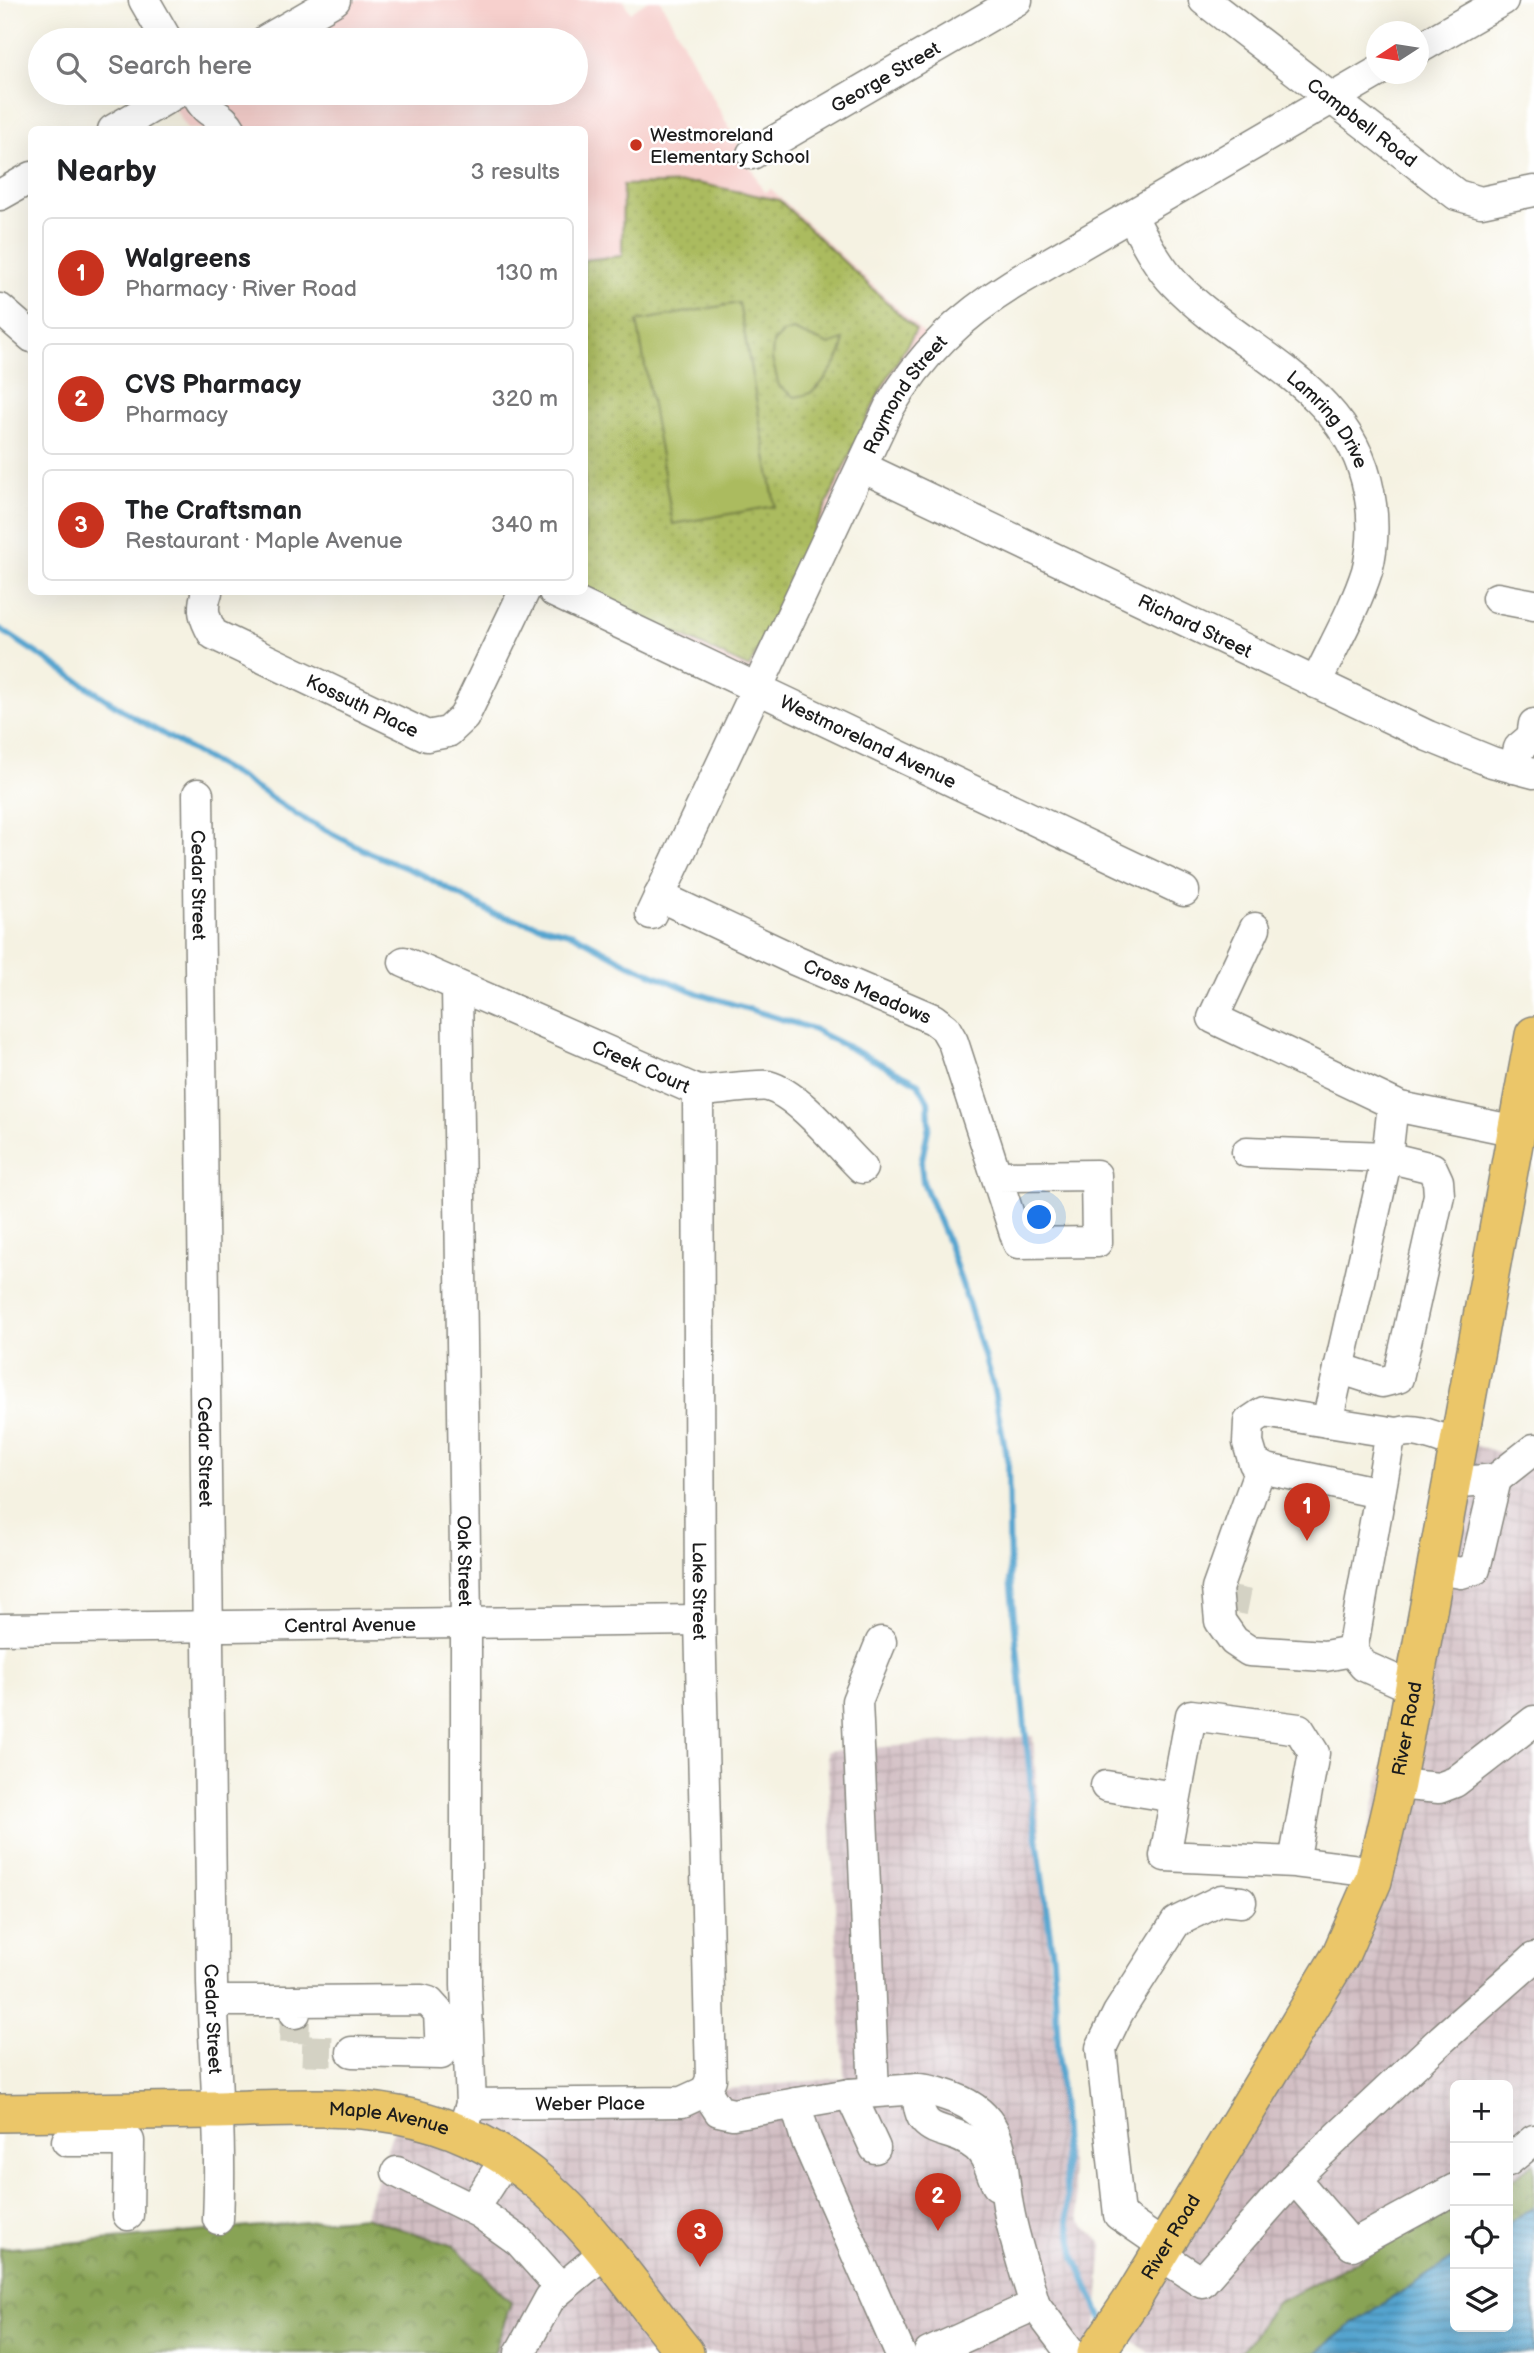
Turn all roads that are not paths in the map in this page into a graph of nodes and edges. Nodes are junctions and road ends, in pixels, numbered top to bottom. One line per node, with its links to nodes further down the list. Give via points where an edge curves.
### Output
1 (144, 0): 6 (street)
2 (335, 0): 7 (street)
3 (1017, 0): 15 (street, George Street)
4 (1203, 0): 10 (street, Campbell Road)
5 (1503, 0): 8 (street)
6 (160, 28)
7 (287, 28)
8 (1429, 43)
9 (1366, 80): 10 (street, Raymond Street)
10 (1332, 99): 17 (street, Campbell Road, via 1468,201); 19 (street, Raymond Street)
11 (156, 105): 13 (street)
12 (201, 105): 14 (street)
13 (120, 126)
14 (228, 126)
15 (752, 154)
16 (28, 179): 18 (street)
17 (1534, 191)
18 (0, 195)
19 (1130, 215): 22 (street, Raymond Street, via 988,300 939,340 904,383); 28 (street, Lamring Drive, via 1172,281 1330,408 1358,453 1373,509 1373,540 1355,601)
20 (0, 309): 21 (street)
21 (28, 334)
22 (862, 467): 28 (street, Richard Street); 29 (street, Raymond Street)
23 (206, 595): 24 (street, Kossuth Place, via 202,606 213,634 427,736 448,732 464,717)
24 (523, 595)
25 (560, 595): 29 (street, Westmoreland Avenue)
26 (1497, 598): 27 (street)
27 (1534, 605)
28 (1316, 683): 31 (street, Richard Street, via 1460,750)
29 (757, 689): 33 (street, Westmoreland Avenue); 34 (street, Raymond Street)
30 (1534, 724): 31 (street, via 1532,737 1519,748)
31 (1524, 770)
32 (198, 794): 60 (street, Cedar Street)
33 (1184, 891)
34 (655, 905): 45 (street, Cross Meadows, via 795,960 946,1028)
35 (1255, 928): 40 (street, via 1213,1018)
36 (404, 962): 37 (street, Creek Court)
37 (457, 987): 39 (street, Creek Court); 59 (street, Oak Street)
38 (1534, 1035): 41 (main road, River Road)
39 (698, 1091): 44 (street, Creek Court, via 766,1086 788,1095); 58 (street, Lake Street)
40 (1393, 1104): 41 (street); 43 (street)
41 (1524, 1126): 49 (main road, River Road)
42 (1247, 1152): 43 (street)
43 (1387, 1157): 46 (street); 46 (street, via 1432,1168 1439,1195 1398,1378 1382,1382)
44 (862, 1168)
45 (996, 1176): 45 (street, Cross Meadows, via 1018,1242 1097,1242 1096,1175)
46 (1339, 1368): 47 (street)
47 (1327, 1422): 48 (street); 51 (street, via 1264,1412 1249,1422 1248,1443 1254,1463)
48 (1396, 1433): 49 (street, via 1412,1430); 54 (street, via 1390,1438)
49 (1457, 1444): 53 (main road, River Road)
50 (1534, 1449): 52 (street)
51 (1261, 1466): 54 (street); 55 (street)
52 (1496, 1479): 53 (street); 56 (street, via 1475,1569 1461,1573)
53 (1450, 1483): 56 (main road, River Road)
54 (1380, 1493): 63 (street)
55 (1245, 1515): 57 (street, via 1246,1547); 57 (street, via 1217,1589 1218,1612)
56 (1434, 1568): 64 (main road, River Road)
57 (1233, 1618): 63 (street, via 1249,1650 1325,1656)
58 (700, 1620): 59 (street, Central Avenue); 77 (street, Lake Street, via 710,2065)
59 (466, 1622): 60 (street, Central Avenue); 73 (street, Oak Street)
60 (207, 1625): 61 (street, Central Avenue); 75 (street, Cedar Street)
61 (0, 1629)
62 (881, 1642): 78 (street, via 857,1701)
63 (1352, 1651): 64 (street, via 1364,1666)
64 (1413, 1688): 66 (main road, River Road)
65 (1534, 1721): 66 (street, via 1455,1782 1439,1788)
66 (1396, 1784): 70 (main road, River Road)
67 (1106, 1786): 68 (street)
68 (1175, 1797): 69 (street, via 1166,1856); 69 (street, via 1191,1715 1299,1728 1314,1753)
69 (1294, 1862): 70 (street)
70 (1376, 1872): 94 (main road, River Road, via 1340,1956)
71 (1241, 1902): 94 (street, via 1221,1900 1176,1922 1101,2048 1119,2216)
72 (1534, 1958): 89 (street)
73 (466, 1995): 74 (street, via 437,1994); 82 (street, Oak Street)
74 (422, 2000): 75 (street, via 295,2007); 76 (street, via 439,2013 441,2054)
75 (213, 2001): 80 (street, Cedar Street)
76 (352, 2052)
77 (706, 2091): 79 (street, via 719,2110 733,2113); 82 (street, Weber Place, via 682,2102)
78 (862, 2093): 79 (street); 85 (street); 97 (street, via 929,2089 964,2102 991,2122 1001,2148 1009,2211)
79 (795, 2103): 100 (street, via 806,2139)
80 (215, 2110): 81 (main road, Maple Avenue); 82 (main road, Maple Avenue, via 366,2109); 93 (street, Cedar Street, via 220,2151)
81 (0, 2113)
82 (466, 2118): 87 (main road, Maple Avenue)
83 (1534, 2140): 86 (street)
84 (67, 2141): 92 (street, via 129,2141)
85 (875, 2148)
86 (1513, 2157)
87 (506, 2158): 91 (street); 95 (main road, Maple Avenue, via 541,2183)
88 (397, 2172): 91 (street)
89 (1294, 2178): 90 (street, via 1352,2245); 94 (street, via 1202,2282)
90 (1450, 2192)
91 (473, 2209): 96 (street, via 519,2241)
92 (128, 2214)
93 (218, 2219)
94 (1162, 2250): 103 (main road, River Road)
95 (604, 2253): 96 (street); 99 (main road, Maple Avenue)
96 (561, 2288): 98 (street, via 550,2298)
97 (1035, 2305): 101 (street); 102 (street)
98 (520, 2353)
99 (685, 2353)
100 (900, 2353)
101 (929, 2353)
102 (1071, 2353)
103 (1096, 2353)

